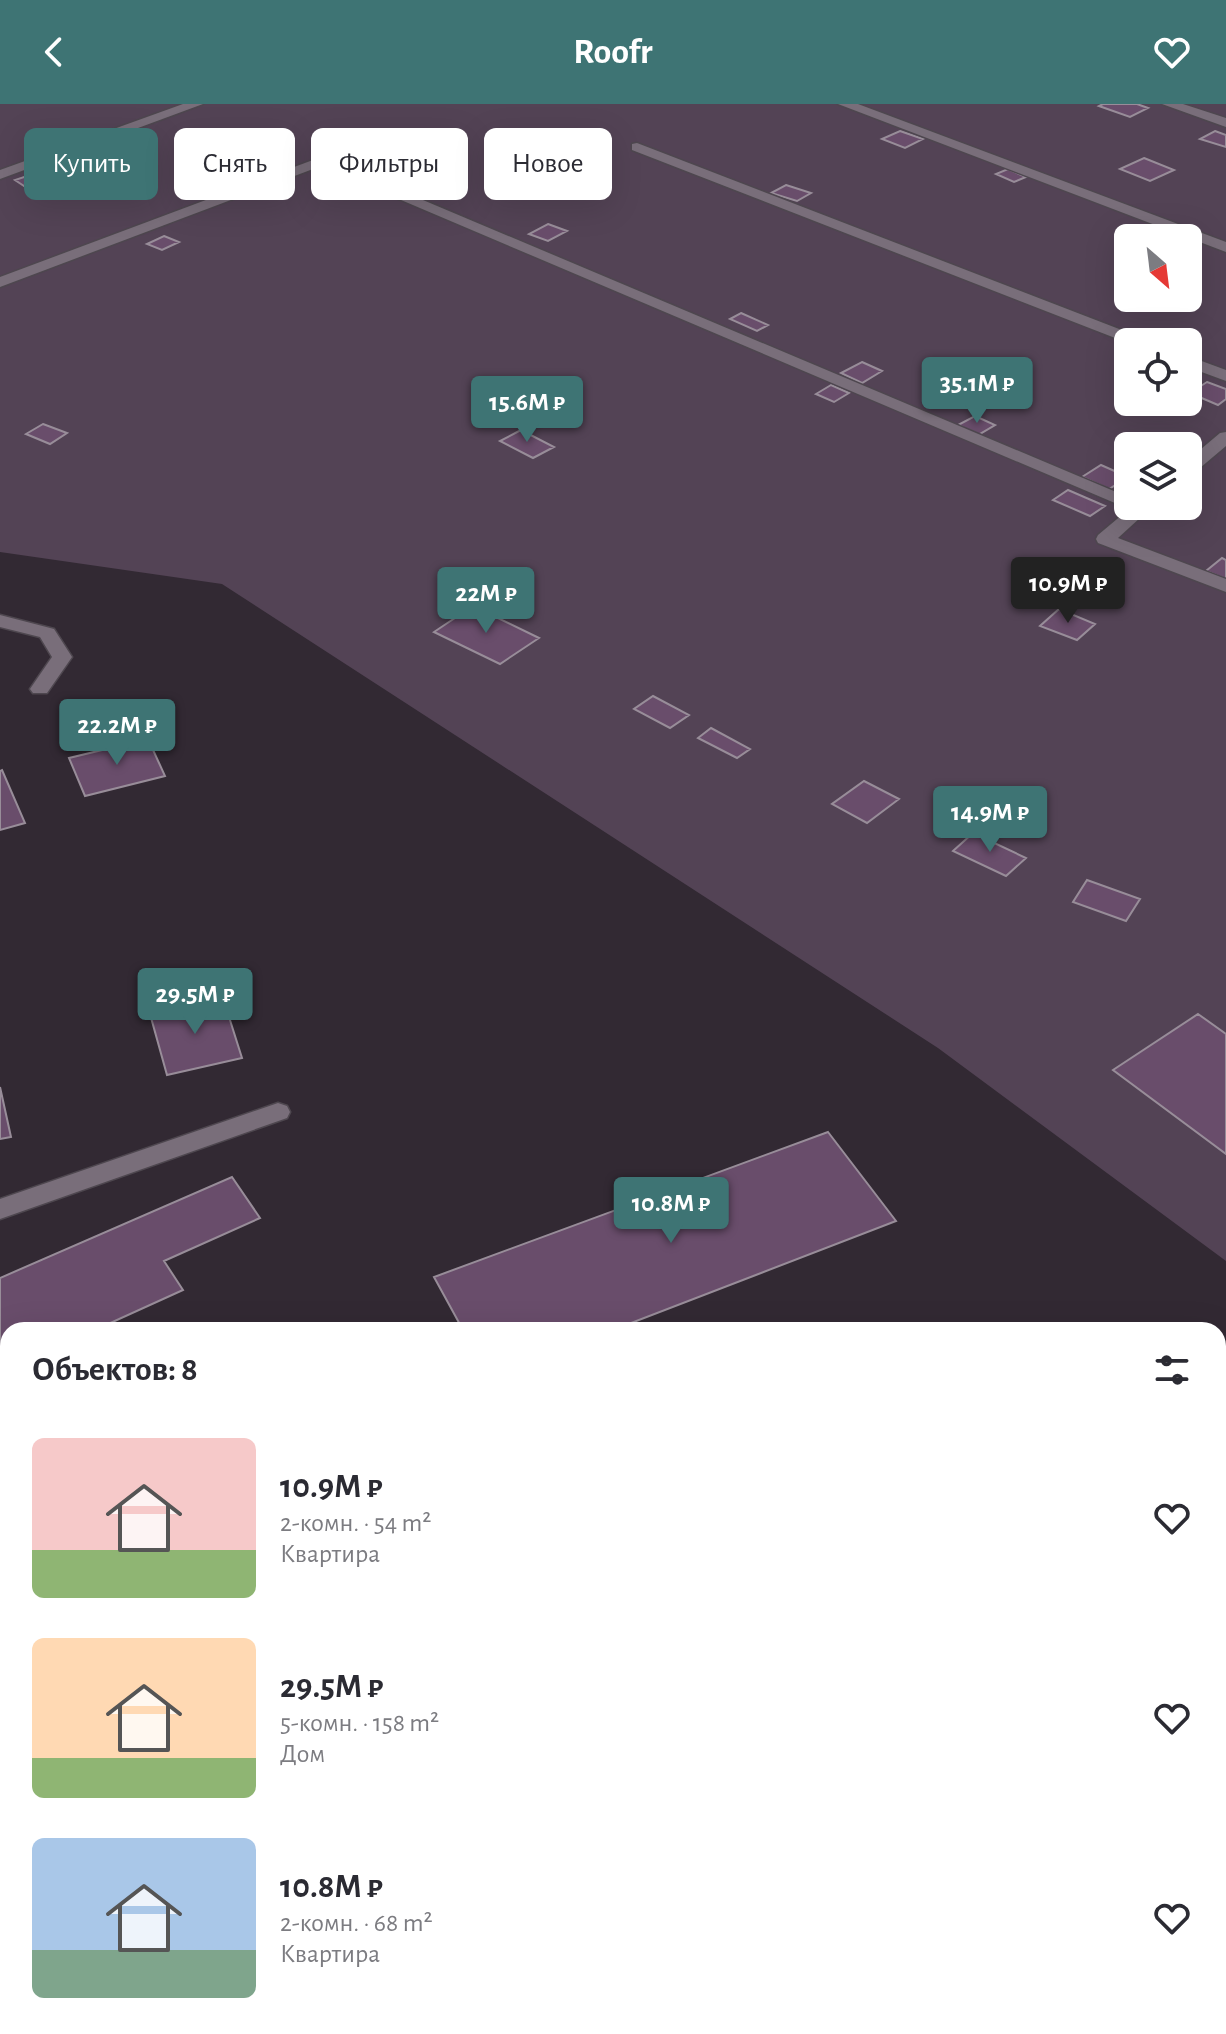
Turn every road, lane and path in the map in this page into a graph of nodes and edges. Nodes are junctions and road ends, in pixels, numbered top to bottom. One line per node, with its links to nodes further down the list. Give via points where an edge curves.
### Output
1 (196, 104): 6 (lane)
2 (845, 104): 7 (lane)
3 (1169, 104): 4 (lane)
4 (1226, 123)
5 (637, 147): 9 (lane)
6 (0, 175)
7 (1226, 247)
8 (0, 282): 14 (lane, via 321,161)
9 (1114, 332)
10 (1202, 367): 11 (lane)
11 (1226, 376)
12 (1226, 437): 13 (lane)
13 (1202, 457)
14 (1114, 496)
15 (1123, 520): 16 (lane, via 1105,539)
16 (1226, 586)
17 (0, 621): 18 (lane, via 47,633 62,657)
18 (40, 689)
19 (278, 1112): 20 (lane)
20 (0, 1209)

